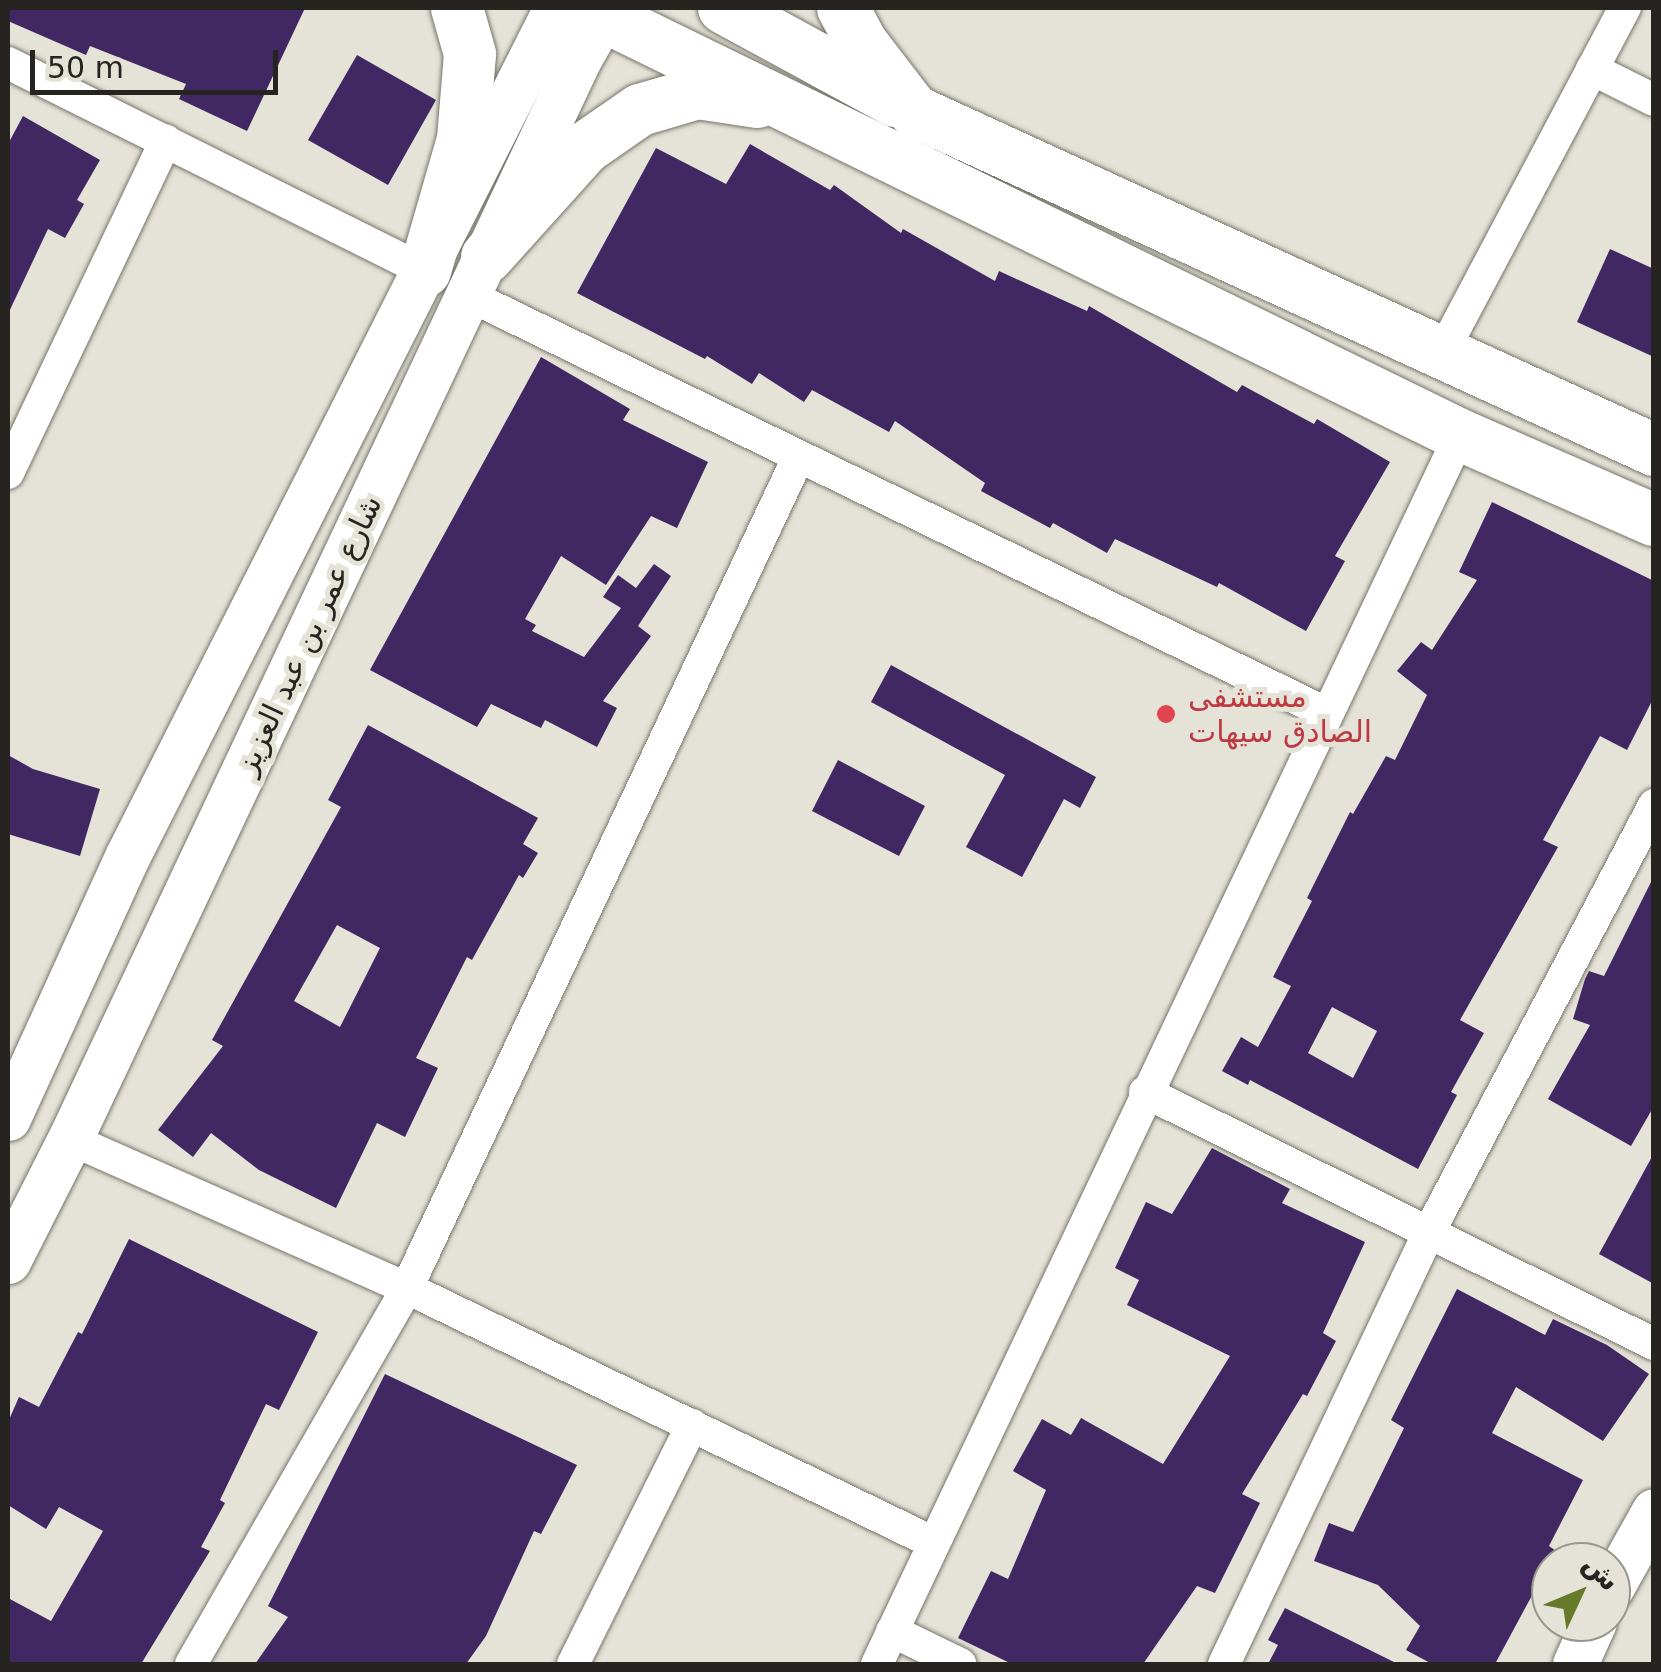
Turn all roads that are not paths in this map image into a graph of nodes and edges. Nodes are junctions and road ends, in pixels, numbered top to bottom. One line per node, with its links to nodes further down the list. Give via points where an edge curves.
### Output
1 (458, 8): 12 (main road, via 470,54 463,139)
2 (724, 8): 10 (main road)
3 (843, 8): 10 (main road)
4 (1625, 8): 7 (street)
5 (589, 10): 9 (main road); 12 (main road, شارع عمر بن عبد العزيز); 13 (main road, شارع عمر بن عبد العزيز, via 578,59)
6 (8, 63): 11 (street)
7 (1592, 70): 8 (street); 14 (street)
8 (1654, 100)
9 (793, 107): 13 (main road, via 698,93 640,110 585,148); 15 (main road)
10 (914, 111): 14 (main road)
11 (166, 140): 12 (street); 18 (street)
12 (425, 270): 23 (main road, شارع عمر بن عبد العزيز, via 126,856)
13 (479, 276): 17 (street); 24 (main road, شارع عمر بن عبد العزيز)
14 (1442, 353): 16 (main road)
15 (1460, 435): 19 (main road); 20 (street)
16 (1654, 450)
17 (798, 458): 20 (street); 27 (street)
18 (8, 473)
19 (1654, 520)
20 (1326, 712): 22 (street)
21 (1654, 806): 25 (street)
22 (1146, 1092): 25 (street); 31 (street)
23 (8, 1118)
24 (70, 1139): 26 (main road, شارع عمر بن عبد العزيز); 27 (street)
25 (1429, 1232): 28 (street); 38 (street)
26 (8, 1261)
27 (407, 1288): 29 (street); 34 (street)
28 (1654, 1344)
29 (692, 1425): 31 (street); 35 (street)
30 (1654, 1511): 32 (main road)
31 (934, 1543): 33 (street)
32 (1631, 1552)
33 (892, 1632): 36 (street); 37 (street)
34 (191, 1664)
35 (574, 1664)
36 (876, 1664)
37 (960, 1664)
38 (1224, 1664)

